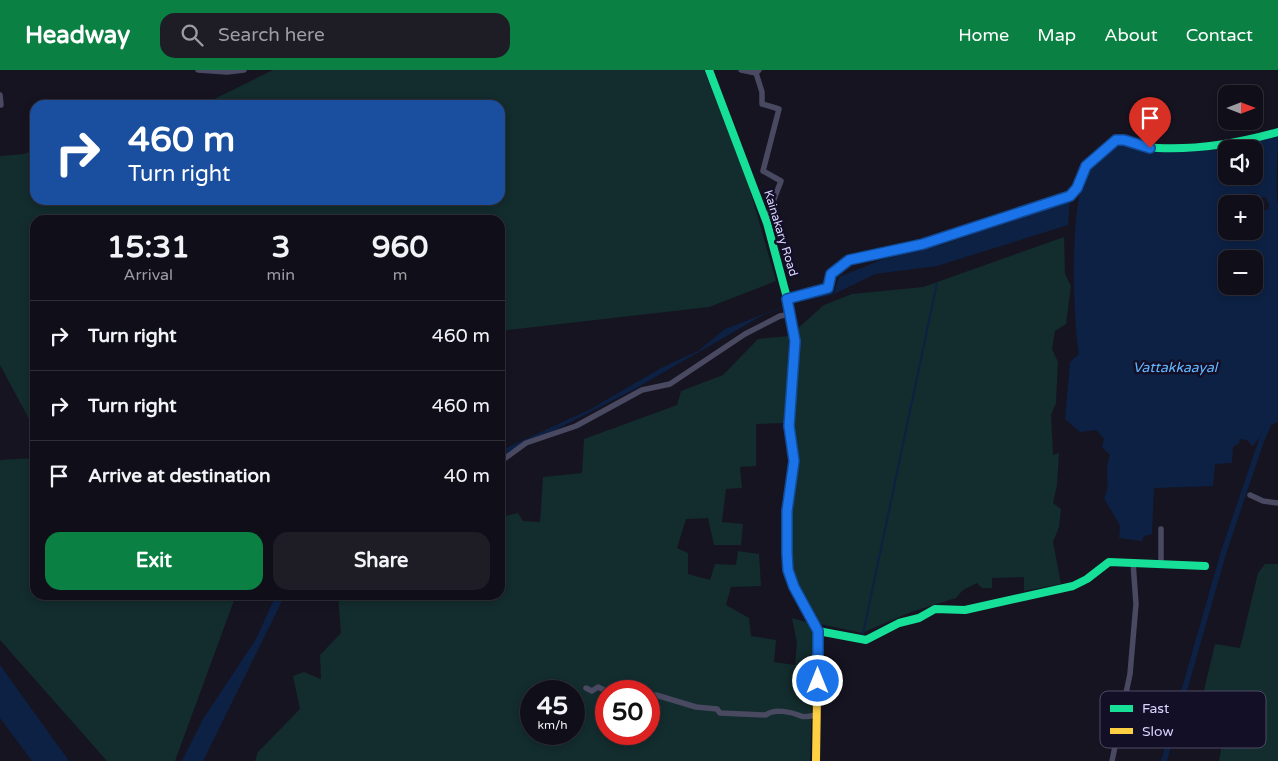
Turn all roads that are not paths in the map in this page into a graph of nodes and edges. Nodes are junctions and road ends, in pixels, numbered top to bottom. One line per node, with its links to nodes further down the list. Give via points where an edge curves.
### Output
1 (198, 70): 2 (street)
2 (244, 70)
3 (709, 70): 9 (street, Kainakary Road)
4 (741, 70): 5 (street)
5 (757, 72): 9 (street, via 762,104 779,109 763,171 781,181)
6 (0, 95): 7 (street)
7 (1, 105)
8 (1278, 132): 10 (street, via 1201,148 1150,148 1116,140 1086,166 1070,196 923,244 849,260 831,274 828,288)
9 (766, 220): 10 (street, Kainakary Road)
10 (788, 300): 11 (street, Kainakary Road)
11 (791, 311): 12 (street, via 745,334 670,384 642,390 576,426 526,443); 19 (street, Kainakary Road, via 795,341 789,426 794,461 787,511 788,570)
12 (505, 458)
13 (1250, 495): 14 (street)
14 (1278, 503)
15 (1161, 529): 17 (street)
16 (1137, 562): 17 (street); 19 (street, via 1109,562 1073,586 965,610 935,609 866,640); 22 (street)
17 (1161, 564): 18 (street)
18 (1205, 566)
19 (818, 631): 24 (street, Kainakary Road)
20 (586, 688): 21 (street)
21 (595, 688)
22 (1126, 691)
23 (660, 696): 24 (street, via 696,707 717,709 720,713)
24 (817, 714): 26 (street, Kainakary Road)
25 (1115, 748): 27 (street)
26 (816, 761)
27 (1112, 761)

